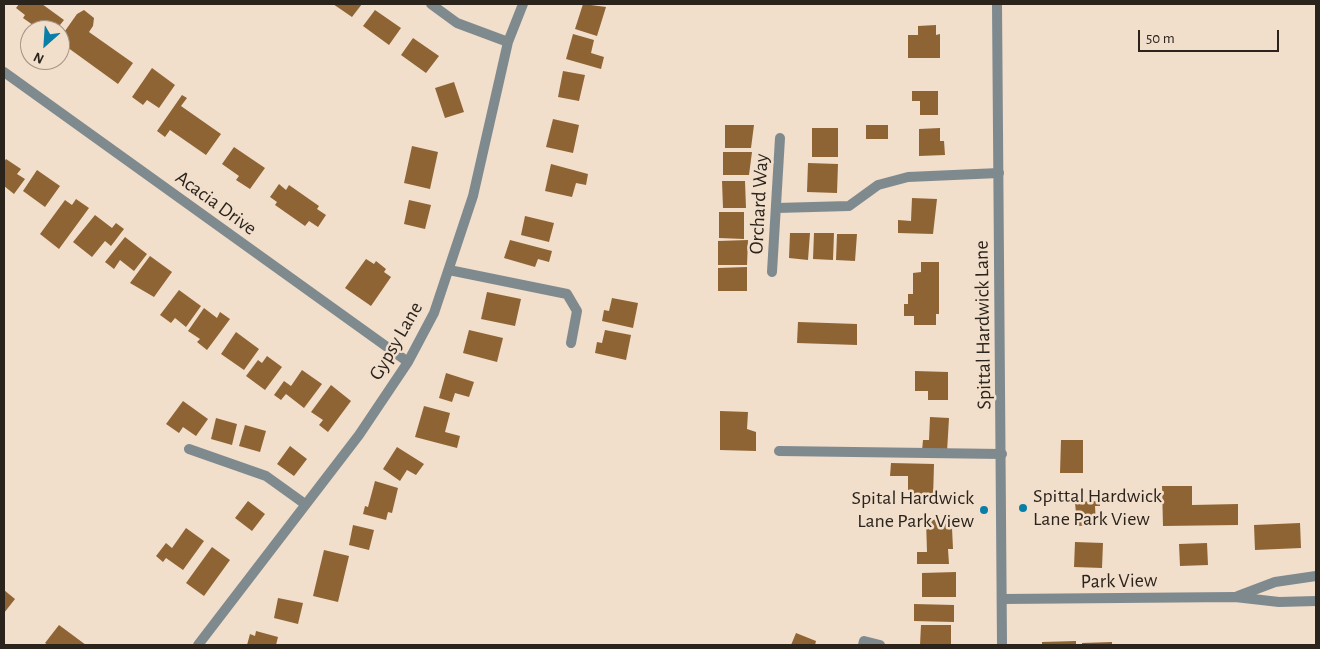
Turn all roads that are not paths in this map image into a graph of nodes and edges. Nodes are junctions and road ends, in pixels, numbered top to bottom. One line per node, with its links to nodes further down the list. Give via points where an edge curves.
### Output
1 (431, 4): 4 (street, via 457,24)
2 (523, 4): 4 (street, Gypsy Lane)
3 (997, 4): 7 (street, Spittal Hardwick Lane)
4 (508, 42): 9 (street, Gypsy Lane, via 473,196)
5 (4, 72): 12 (street, Acacia Drive)
6 (780, 138): 8 (street, Orchard Way)
7 (1000, 172): 8 (street, via 908,177 878,186 850,206); 15 (street, Spittal Hardwick Lane)
8 (777, 208): 10 (street, Orchard Way)
9 (449, 270): 11 (street, via 567,294 577,310); 12 (street, Gypsy Lane, via 434,313)
10 (772, 272)
11 (571, 343)
12 (408, 362): 16 (street, Gypsy Lane, via 359,435)
13 (189, 449): 16 (street, via 266,476)
14 (779, 451): 15 (street)
15 (1002, 454): 19 (street, Spittal Hardwick Lane)
16 (305, 504): 21 (street, Gypsy Lane)
17 (1316, 576): 18 (street, Park View, via 1275,582)
18 (1235, 597): 19 (street, Park View); 20 (street, Park View, via 1279,602)
19 (1003, 599): 24 (street, Spittal Hardwick Lane)
20 (1316, 601)
21 (198, 645)
22 (863, 645): 23 (street, via 864,641)
23 (880, 645)
24 (1002, 645)

